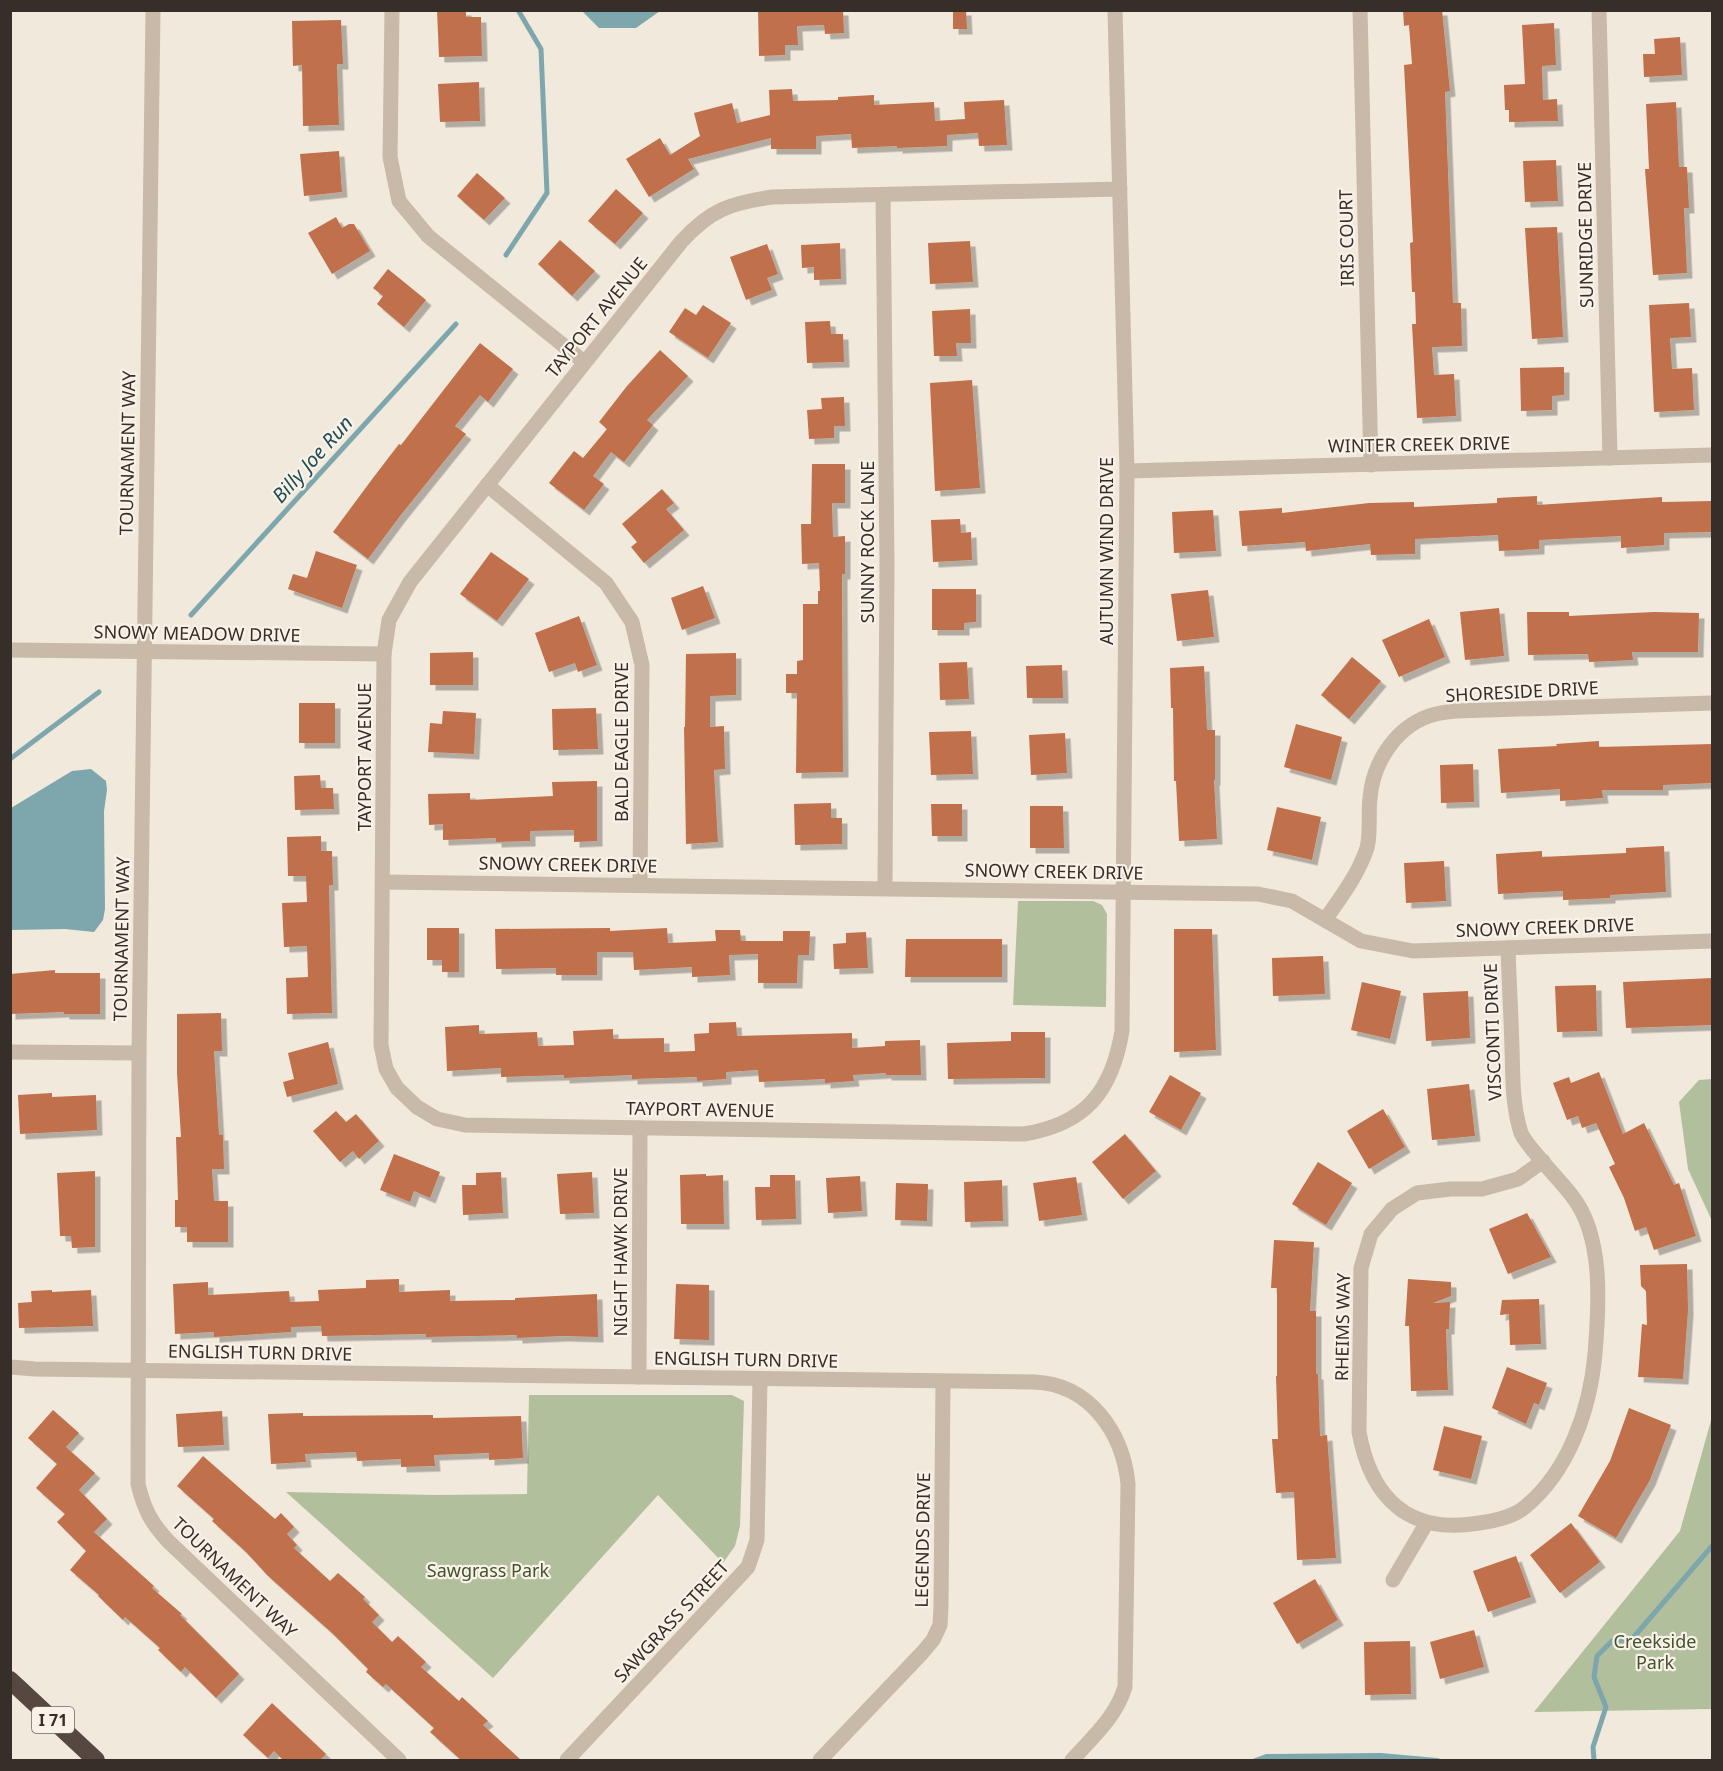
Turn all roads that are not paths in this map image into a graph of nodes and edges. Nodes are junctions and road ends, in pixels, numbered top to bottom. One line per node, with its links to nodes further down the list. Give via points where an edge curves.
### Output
1 (153, 10): 15 (street, TOURNAMENT WAY)
2 (392, 10): 8 (street, via 390,157 399,201 428,236)
3 (1115, 10): 6 (street, AUTUMN WIND DRIVE)
4 (1360, 10): 11 (street, IRIS COURT)
5 (1599, 10): 10 (street, SUNRIDGE DRIVE)
6 (1120, 189): 7 (street, TAYPORT AVENUE); 12 (street, AUTUMN WIND DRIVE)
7 (883, 195): 8 (street, TAYPORT AVENUE, via 772,197 722,209 698,223); 20 (street, SUNNY ROCK LANE)
8 (584, 362): 13 (street, TAYPORT AVENUE)
9 (1713, 456): 10 (street, WINTER CREEK DRIVE)
10 (1610, 458): 11 (street, WINTER CREEK DRIVE)
11 (1371, 465): 12 (street, WINTER CREEK DRIVE)
12 (1127, 471): 21 (street, AUTUMN WIND DRIVE)
13 (487, 485): 16 (street, TAYPORT AVENUE, via 410,582 389,620); 19 (street, BALD EAGLE DRIVE, via 606,583 632,622 642,665)
14 (10, 650): 15 (street, SNOWY MEADOW DRIVE)
15 (144, 652): 16 (street, SNOWY MEADOW DRIVE); 26 (street, TOURNAMENT WAY)
16 (384, 654): 18 (street, TAYPORT AVENUE)
17 (1713, 703): 22 (street, SHORESIDE DRIVE, via 1456,711 1428,716 1404,730 1380,759 1370,797 1367,846 1354,877)
18 (383, 882): 19 (street, SNOWY CREEK DRIVE); 28 (street, TAYPORT AVENUE, via 381,1045 386,1069 397,1088 437,1119 465,1125)
19 (640, 884): 20 (street, SNOWY CREEK DRIVE)
20 (885, 888): 21 (street, SNOWY CREEK DRIVE)
21 (1123, 892): 22 (street, SNOWY CREEK DRIVE, via 1258,894 1292,901); 27 (street, AUTUMN WIND DRIVE, via 1122,1031)
22 (1325, 920): 24 (street, SNOWY CREEK DRIVE, via 1361,941 1413,951)
23 (1713, 941): 24 (street, SNOWY CREEK DRIVE)
24 (1508, 948): 29 (street, VISCONTI DRIVE, via 1514,1102 1522,1136)
25 (10, 1052): 26 (street)
26 (139, 1053): 31 (street, TOURNAMENT WAY)
27 (1104, 1088): 28 (street, TAYPORT AVENUE, via 1068,1122 1024,1134)
28 (640, 1128): 32 (street, NIGHT HAWK DRIVE)
29 (1543, 1161): 35 (street, VISCONTI DRIVE, via 1575,1199 1593,1239 1598,1273 1589,1399 1572,1443 1549,1484 1523,1509 1471,1525); 35 (street, RHEIMS WAY, via 1518,1179 1500,1184 1417,1193 1392,1209 1371,1234 1361,1268 1362,1450 1368,1469 1388,1500)
30 (10, 1366): 31 (street, ENGLISH TURN DRIVE)
31 (138, 1370): 32 (street, ENGLISH TURN DRIVE); 39 (street, TOURNAMENT WAY, via 138,1484 155,1527)
32 (639, 1377): 33 (street, ENGLISH TURN DRIVE)
33 (760, 1379): 34 (street, ENGLISH TURN DRIVE); 40 (street, SAWGRASS STREET, via 757,1540 748,1566)
34 (943, 1381): 41 (street, LEGENDS DRIVE, via 940,1625 922,1653); 42 (street, ENGLISH TURN DRIVE, via 1043,1383 1057,1387 1102,1414 1121,1448 1128,1484 1125,1687 1108,1720)
35 (1426, 1524): 36 (street)
36 (1393, 1580)
37 (10, 1680): 38 (highway, I 71)
38 (96, 1761)
39 (399, 1761)
40 (567, 1761)
41 (820, 1761)
42 (1072, 1761)

